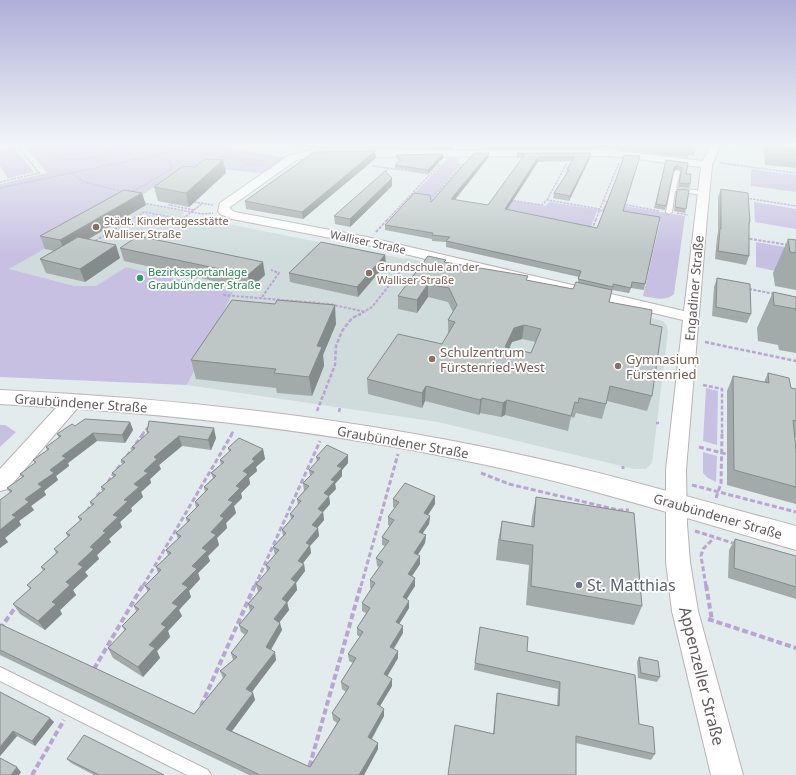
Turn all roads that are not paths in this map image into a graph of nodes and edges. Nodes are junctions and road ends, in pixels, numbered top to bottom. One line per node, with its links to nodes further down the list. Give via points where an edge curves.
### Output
1 (260, 180): 7 (street, Walliser Straße, via 219,209 232,215 373,242)
2 (676, 180): 4 (lane)
3 (705, 180): 5 (street, Engadiner Straße)
4 (674, 189): 5 (lane); 6 (lane)
5 (704, 193): 7 (street, Engadiner Straße)
6 (669, 212)
7 (691, 317): 11 (street, Engadiner Straße, via 676,470)
8 (0, 398): 9 (street, Graubündener Straße)
9 (73, 401): 10 (street); 11 (street, Graubündener Straße, via 210,413 314,432 388,438 512,462)
10 (0, 483)
11 (676, 514): 12 (street, Graubündener Straße); 15 (street, Appenzeller Straße, via 678,562 685,611)
12 (796, 538)
13 (0, 674): 14 (lane)
14 (203, 775)
15 (727, 775)

